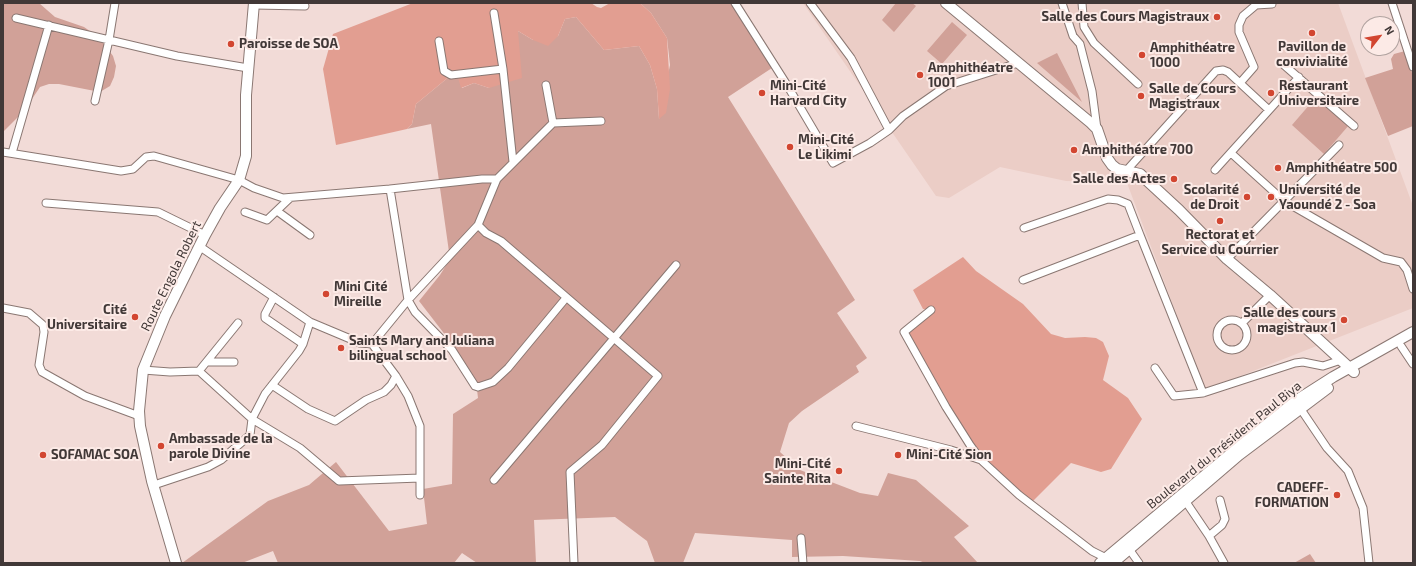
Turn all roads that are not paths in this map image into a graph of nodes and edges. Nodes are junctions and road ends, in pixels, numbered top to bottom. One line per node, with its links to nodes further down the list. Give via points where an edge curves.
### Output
1 (115, 3): 14 (street)
2 (735, 3): 31 (street, via 833,163)
3 (810, 3): 31 (street, via 851,58)
4 (946, 3): 16 (street)
5 (1062, 3): 30 (street, via 1082,51 1092,91)
6 (1082, 3): 23 (street, via 1084,27 1094,43)
7 (1392, 3): 18 (street)
8 (254, 4): 10 (street); 19 (street, Route Engola Robert)
9 (1272, 4): 22 (street, via 1256,5 1243,16 1239,25 1239,32 1254,67)
10 (305, 6)
11 (494, 13): 20 (street)
12 (16, 18): 13 (street)
13 (49, 25): 14 (street); 34 (street)
14 (109, 40): 19 (street, via 177,56); 25 (street)
15 (439, 41): 20 (street, via 444,71 451,75)
16 (1018, 63): 30 (street); 31 (street, via 946,86 903,116)
17 (1284, 65): 21 (street)
18 (1413, 67)
19 (248, 68): 40 (street, Route Engola Robert, via 247,148)
20 (503, 69): 36 (street)
21 (1299, 77): 26 (street); 29 (street)
22 (1240, 82): 26 (street); 38 (street, via 1228,72 1216,71)
23 (1138, 84)
24 (546, 85): 28 (street)
25 (95, 102)
26 (1269, 110): 35 (street)
27 (601, 121): 28 (street)
28 (553, 124): 36 (street)
29 (1354, 126)
30 (1097, 129): 38 (street, via 1107,158 1117,169)
31 (889, 130)
32 (1339, 145): 43 (street)
33 (3, 152): 34 (street)
34 (12, 153): 40 (street, via 121,171 133,169 146,157 154,156)
35 (1231, 153): 37 (street); 43 (street)
36 (513, 162): 39 (street)
37 (1215, 170)
38 (1126, 171): 53 (street, via 1140,174)
39 (497, 179): 41 (street); 47 (street)
40 (239, 180): 42 (street, via 254,188); 49 (street, Route Engola Robert)
41 (390, 189): 42 (street); 60 (street)
42 (290, 198): 45 (street)
43 (1284, 201): 53 (street); 56 (street, via 1384,258 1401,262 1407,270)
44 (46, 203): 49 (street, via 158,212)
45 (277, 210): 46 (street, via 267,220); 50 (street)
46 (245, 212)
47 (478, 225): 59 (street, via 501,241); 60 (street)
48 (1024, 228): 51 (street, via 1108,199 1128,204)
49 (205, 235): 52 (street, Route Engola Robert)
50 (310, 235)
51 (1140, 235): 55 (street); 82 (street)
52 (199, 246): 58 (street); 77 (street, Route Engola Robert, via 162,323)
53 (1227, 259): 57 (street)
54 (676, 265): 67 (street)
55 (1023, 280)
56 (1413, 289)
57 (1270, 295): 65 (street); 72 (street)
58 (274, 297): 63 (street); 69 (street, via 265,318)
59 (566, 298): 60 (street, via 508,368 493,382 478,387 452,350 415,312); 67 (street)
60 (408, 300): 70 (street)
61 (3, 308): 84 (street, via 29,314 43,325 39,365 42,372 85,396)
62 (931, 310): 87 (street, via 904,332 946,407)
63 (310, 322): 69 (street); 70 (street, via 360,343)
64 (238, 323): 73 (street)
65 (1242, 323): 65 (street, via 1233,320 1221,324 1218,334 1222,346 1231,350 1243,344 1247,334)
66 (1413, 332): 78 (street, Boulevard du Président Paul Biya)
67 (613, 339): 89 (street); 99 (street, via 658,376 602,445 570,472)
68 (1413, 340): 71 (street, Boulevard du Président Paul Biya)
69 (302, 344): 81 (street)
70 (372, 344): 80 (street)
71 (1401, 346): 75 (street); 78 (street, Boulevard du Président Paul Biya)
72 (1342, 360): 78 (street); 82 (street, via 1323,366 1295,363)
73 (206, 362): 74 (street); 79 (street)
74 (234, 362)
75 (1413, 364)
76 (1155, 368): 82 (street, via 1174,396)
77 (143, 370): 79 (street); 84 (street, Route Engola Robert)
78 (1352, 370): 83 (street, Boulevard du Président Paul Biya); 97 (street, Boulevard du Président Paul Biya, via 1297,400)
79 (199, 371): 85 (street)
80 (396, 376): 81 (street, via 384,392 366,400 335,421 308,409); 88 (street, via 408,396 420,426)
81 (272, 385): 85 (street)
82 (1203, 393)
83 (1300, 408): 93 (street, Boulevard du Président Paul Biya, via 1239,455); 103 (street, via 1327,448 1348,471 1363,508)
84 (139, 416): 90 (street, Route Engola Robert)
85 (252, 419): 88 (street, via 300,448 338,481); 90 (street, via 250,435 221,460 208,467)
86 (856, 426): 87 (street)
87 (981, 460): 97 (street, via 1030,504)
88 (420, 478): 91 (street)
89 (494, 480)
90 (154, 485): 98 (street, Route Engola Robert)
91 (420, 495)
92 (1220, 500): 94 (street, via 1225,520)
93 (1186, 502): 94 (street); 96 (street, Boulevard du Président Paul Biya)
94 (1209, 536): 102 (street)
95 (801, 538): 100 (street)
96 (1130, 549): 97 (street, Boulevard du Président Paul Biya); 101 (street)
97 (1106, 561)
98 (176, 563)
99 (574, 563)
100 (803, 563)
101 (1139, 563)
102 (1224, 563)
103 (1369, 563)

